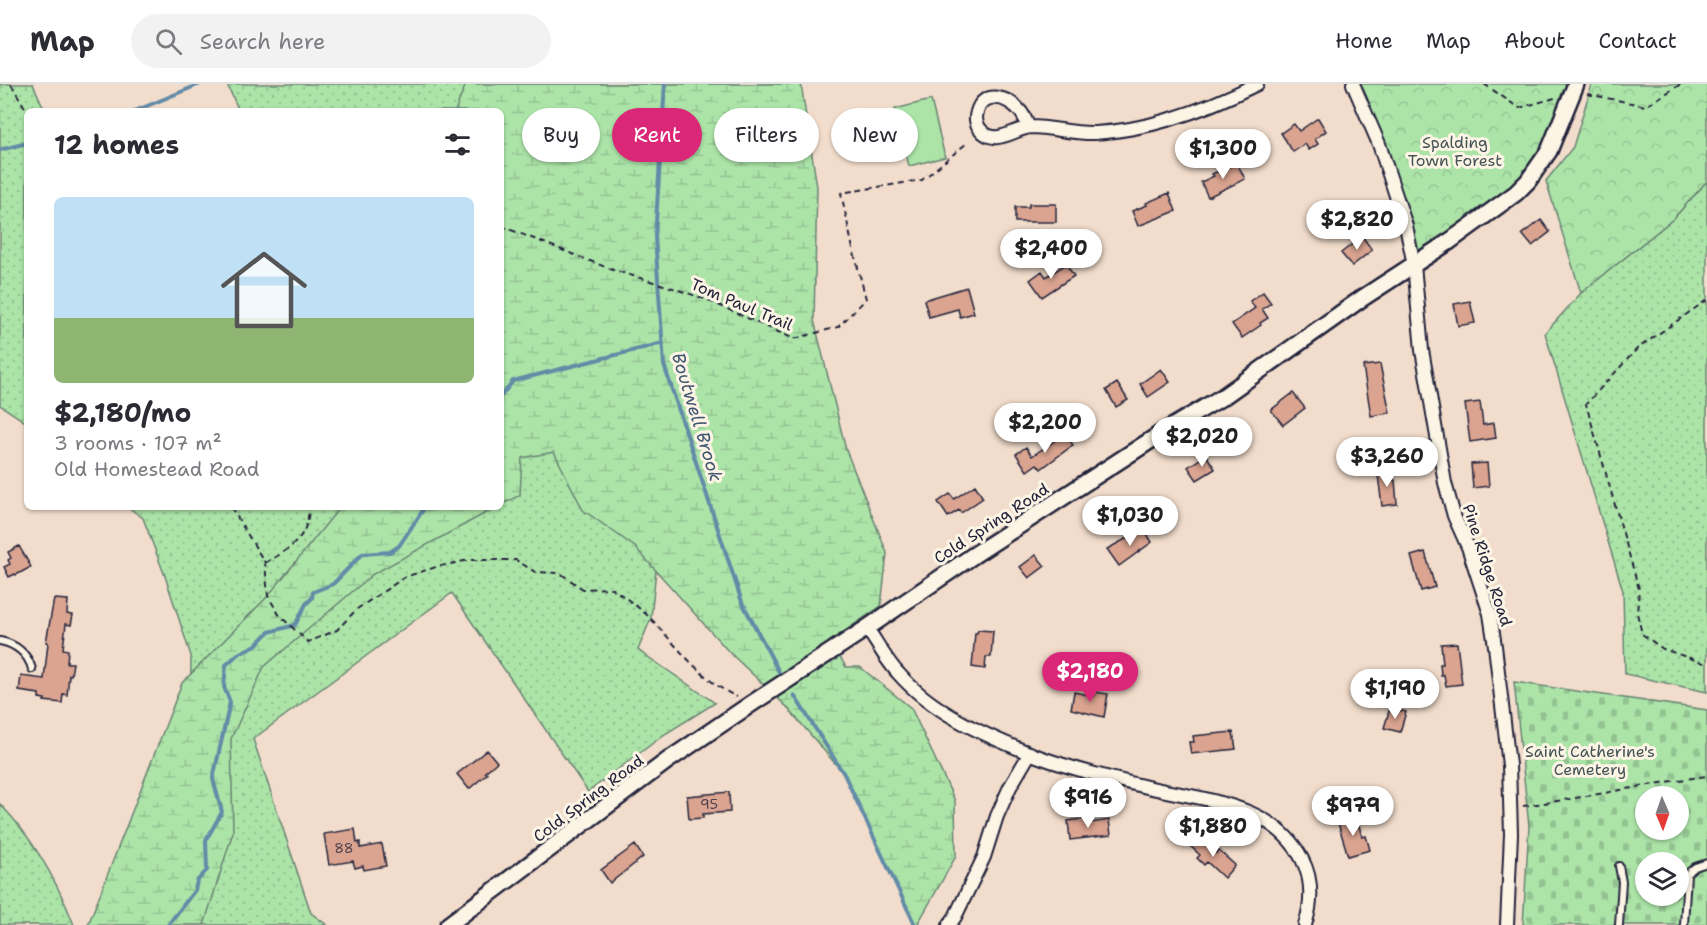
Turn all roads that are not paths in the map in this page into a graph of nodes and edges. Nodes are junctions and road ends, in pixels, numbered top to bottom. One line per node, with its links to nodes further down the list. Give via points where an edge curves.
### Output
1 (1257, 84): 4 (street, via 1147,126 1096,133)
2 (1353, 84): 5 (street, Pine Ridge Road, via 1394,186)
3 (1574, 88): 5 (street, Cold Spring Road, via 1549,150 1528,181)
4 (1029, 127)
5 (1414, 265): 6 (street, Cold Spring Road, via 1224,396); 15 (street, Pine Ridge Road, via 1422,350 1445,483 1490,614 1495,646 1511,807)
6 (867, 628): 9 (street, via 897,672 934,706); 12 (street, Cold Spring Road, via 667,761)
7 (0, 640): 8 (lane, via 23,652)
8 (32, 669)
9 (1030, 753): 13 (street, via 1010,787 984,857); 14 (street, via 1100,776 1252,813 1278,829 1297,849 1306,868 1311,896)
10 (1707, 863): 17 (lane, via 1688,874)
11 (1619, 866): 16 (lane)
12 (448, 925)
13 (949, 925)
14 (1305, 925)
15 (1507, 925)
16 (1619, 925)
17 (1684, 925)

